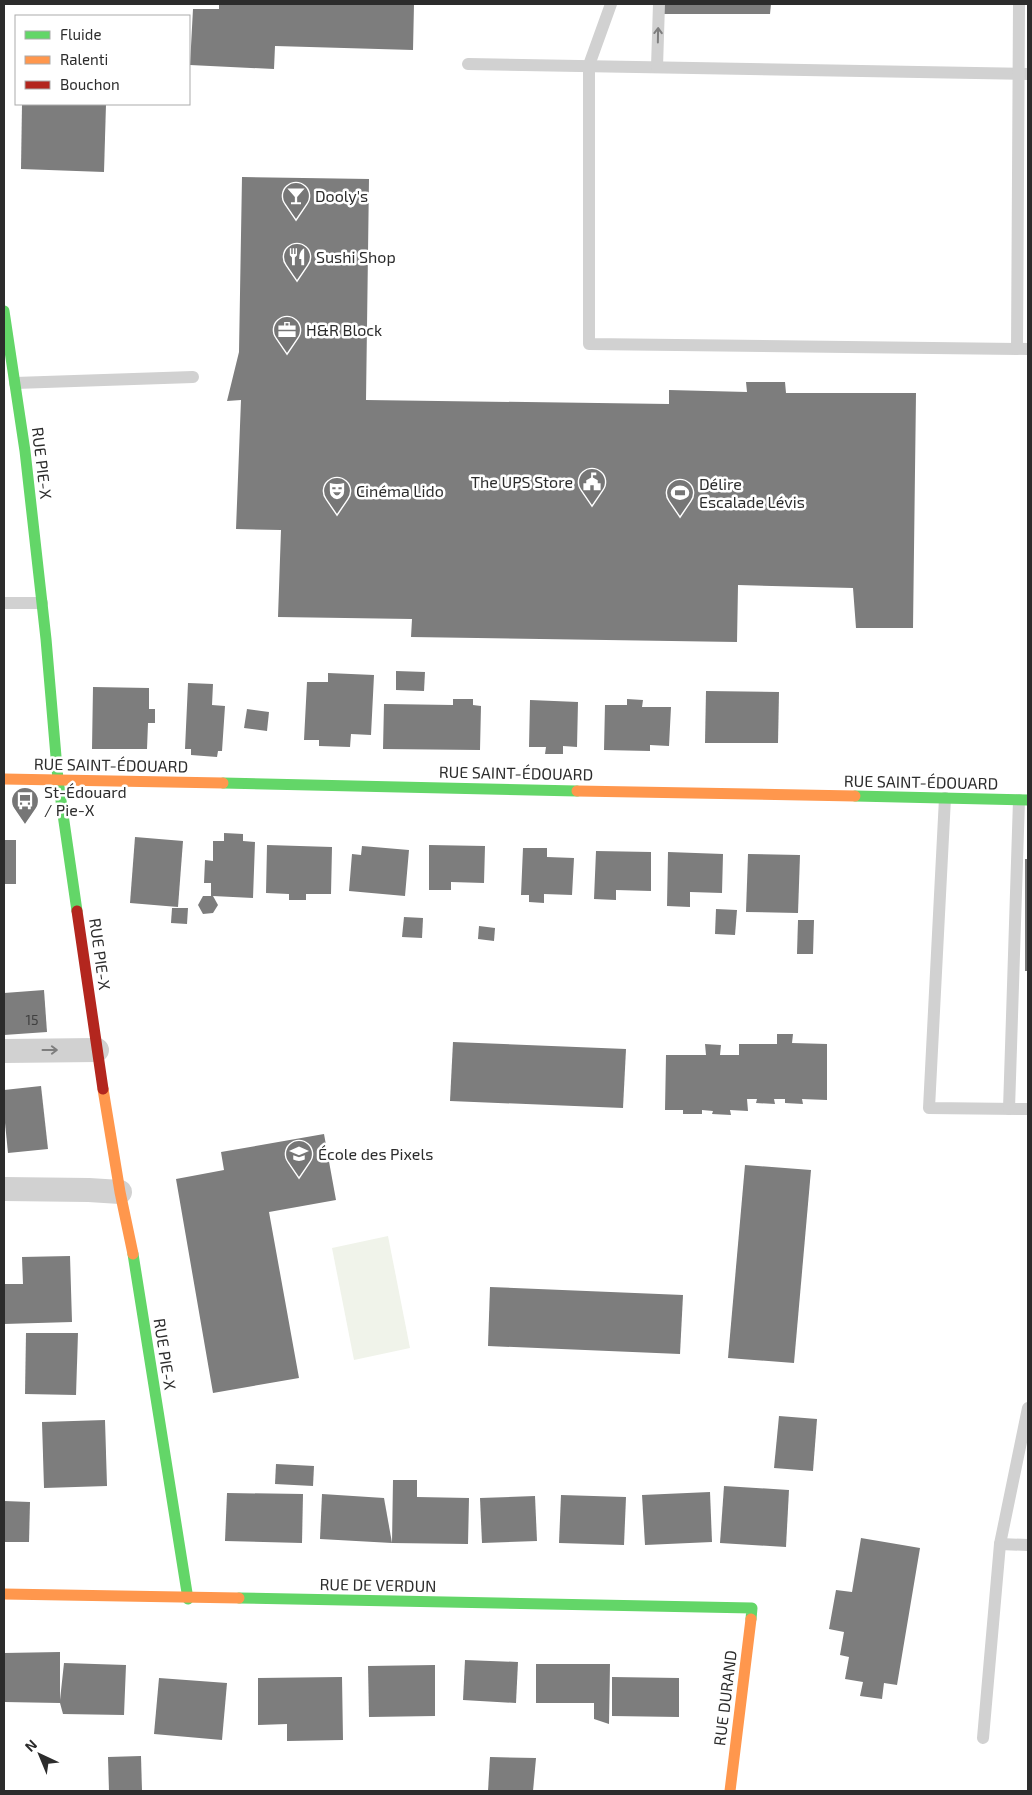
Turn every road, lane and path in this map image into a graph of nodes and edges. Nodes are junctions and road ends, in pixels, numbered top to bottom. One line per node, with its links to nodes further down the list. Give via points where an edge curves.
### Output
1 (611, 4): 5 (lane)
2 (659, 4): 6 (lane, one-way to 2)
3 (1020, 4): 7 (lane)
4 (468, 64): 5 (lane)
5 (589, 65): 6 (lane); 10 (lane, via 589,344)
6 (657, 67): 7 (lane)
7 (1023, 74): 8 (lane)
8 (1023, 146): 10 (lane)
9 (4, 311): 12 (street, RUE PIE-X)
10 (1023, 349)
11 (193, 377): 12 (lane)
12 (15, 383): 14 (street, RUE PIE-X)
13 (4, 603): 14 (lane)
14 (42, 603): 16 (street, RUE PIE-X)
15 (4, 778): 16 (street, RUE SAINT-ÉDOUARD)
16 (58, 780): 17 (street, RUE SAINT-ÉDOUARD); 19 (street, RUE PIE-X)
17 (945, 798): 18 (street, RUE SAINT-ÉDOUARD); 21 (lane, via 930,1108)
18 (1024, 800): 21 (lane)
19 (97, 1050): 20 (street, one-way to 19); 24 (street, RUE PIE-X)
20 (4, 1051)
21 (1009, 1109): 22 (lane)
22 (1028, 1109)
23 (4, 1189): 24 (street)
24 (120, 1192): 29 (street, RUE PIE-X, via 131,1242)
25 (1028, 1408): 26 (lane)
26 (1000, 1544): 27 (lane); 31 (lane)
27 (1028, 1545)
28 (4, 1594): 29 (street, RUE DE VERDUN)
29 (188, 1599): 30 (street, RUE DE VERDUN)
30 (752, 1608): 32 (street, RUE DURAND)
31 (983, 1738)
32 (730, 1791)

